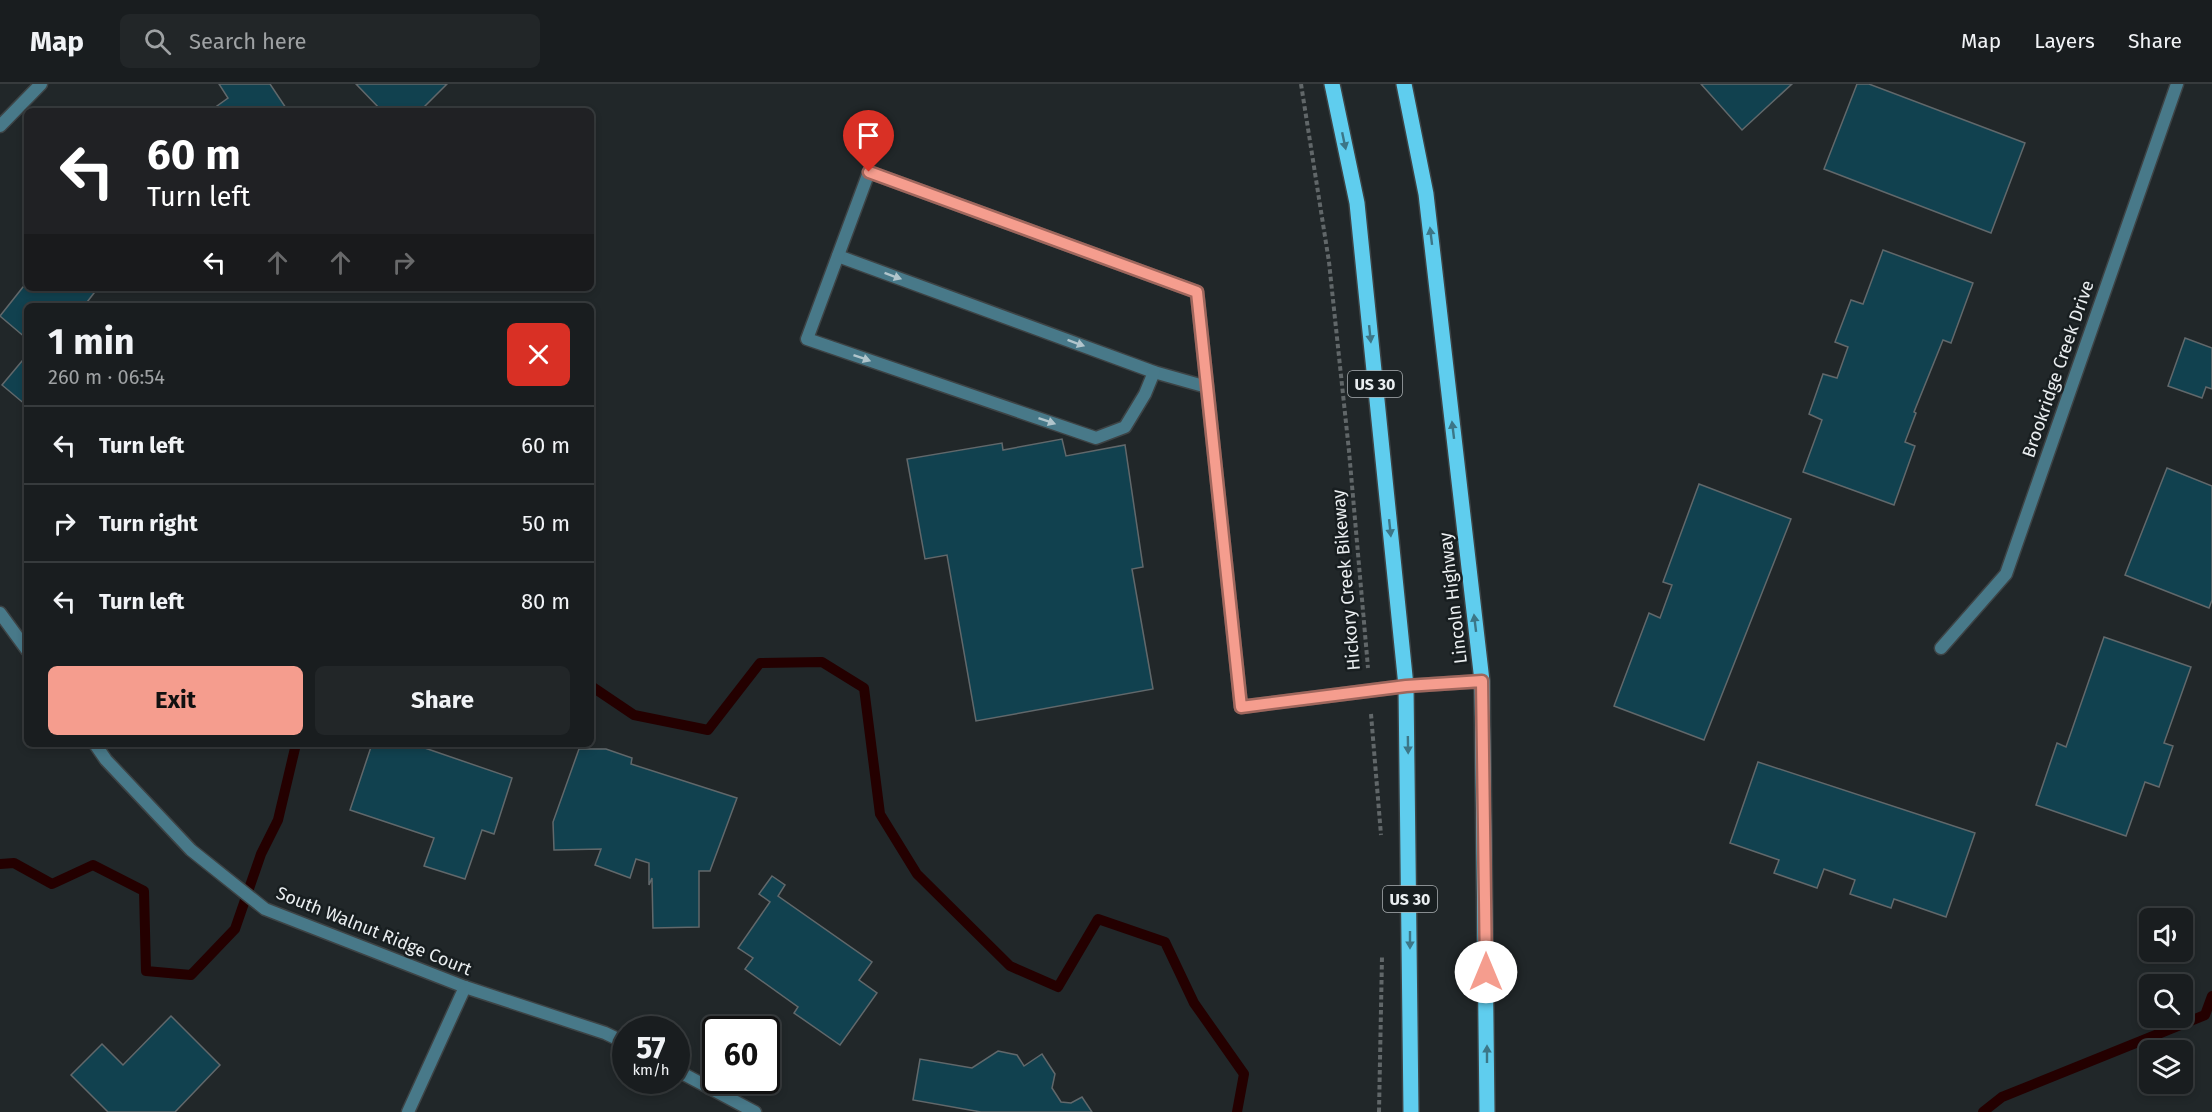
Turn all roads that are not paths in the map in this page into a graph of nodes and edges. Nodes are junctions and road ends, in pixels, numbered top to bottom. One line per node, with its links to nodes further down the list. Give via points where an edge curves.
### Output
1 (41, 84): 5 (street)
2 (1332, 84): 13 (main road, US 30, one-way to 13, via 1357,203)
3 (1404, 84): 12 (main road, Lincoln Highway, one-way to 3, via 1426,194)
4 (2177, 84): 11 (street, Brookridge Creek Drive, via 2006,574)
5 (0, 126)
6 (838, 256): 7 (street, one-way to 7); 7 (street, one-way to 7, via 807,339 1096,438 1125,427); 8 (street, via 869,172 1197,292)
7 (1154, 372): 8 (street)
8 (1207, 387): 13 (street, via 1241,707)
9 (0, 613): 10 (street)
10 (24, 646)
11 (1941, 648)
12 (1482, 681): 13 (street); 21 (main road, Lincoln Highway, one-way to 12)
13 (1406, 686): 20 (main road, US 30, one-way to 20)
14 (97, 747): 15 (street, South Walnut Ridge Court, via 191,850 265,909)
15 (465, 987): 16 (street, South Walnut Ridge Court); 18 (street)
16 (612, 1036)
17 (690, 1077): 19 (street)
18 (408, 1112)
19 (755, 1112)
20 (1411, 1112)
21 (1487, 1112)

